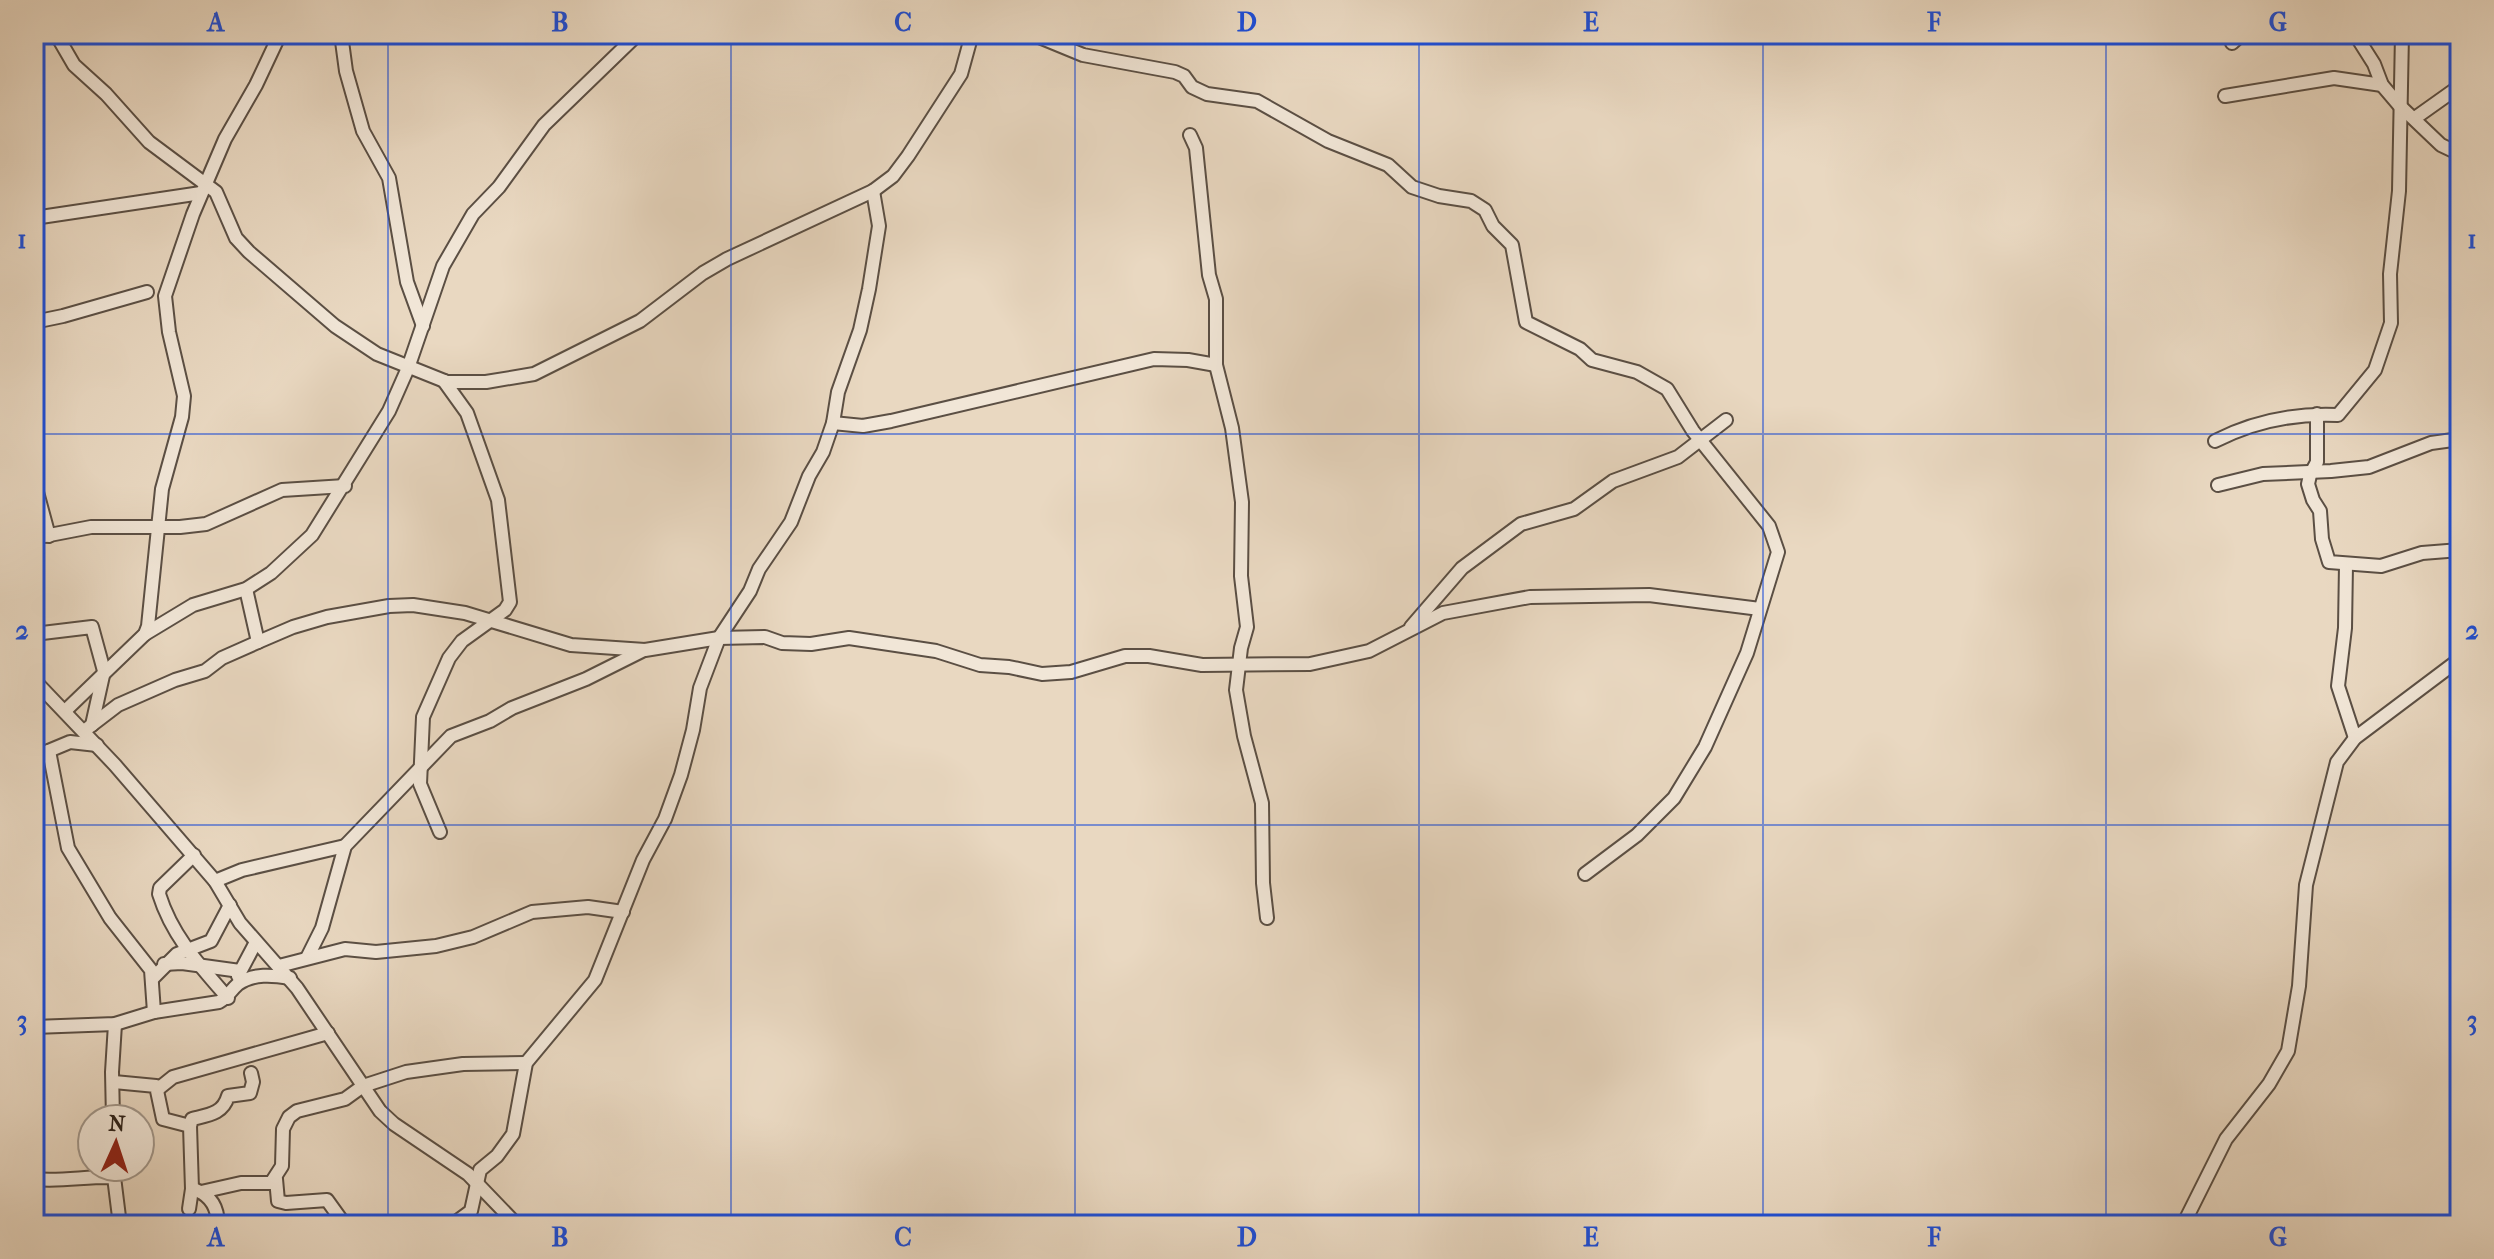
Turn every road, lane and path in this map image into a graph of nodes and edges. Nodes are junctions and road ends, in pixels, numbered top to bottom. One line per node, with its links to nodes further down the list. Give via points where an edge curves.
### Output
1 (56, 34): 16 (street, via 74,65 149,142)
2 (280, 34): 16 (street)
3 (341, 34): 21 (street, via 363,131 389,178 407,282)
4 (638, 34): 21 (street, via 544,125 473,214 443,266)
5 (972, 34): 17 (street, via 961,74 893,176)
6 (1032, 34): 29 (street, via 1083,55 1175,72 1207,94 1257,101 1328,141 1388,165 1412,187 1471,201 1485,210 1512,245 1526,322 1592,360 1637,372 1667,389)
7 (2355, 34): 9 (street)
8 (2402, 34): 12 (street)
9 (2382, 85): 11 (street, via 2334,78); 12 (street)
10 (2460, 86): 13 (street)
11 (2225, 96)
12 (2399, 105): 13 (street); 25 (street, via 2391,323 2375,370 2338,415)
13 (2415, 118): 15 (street, via 2441,145)
14 (1190, 135): 22 (street, via 1216,299)
15 (2460, 154)
16 (204, 187): 18 (street); 23 (street, via 216,192 236,238 249,252 335,326); 35 (street, via 165,296 184,396 162,489)
17 (873, 191): 24 (street, via 727,259 640,321 534,374 486,382); 27 (street, via 879,226 876,254)
18 (34, 218)
19 (147, 292): 20 (street)
20 (34, 322)
21 (423, 326): 23 (street)
22 (1216, 365): 27 (street, via 1154,359 891,421 863,426); 50 (street, via 1242,502 1247,627)
23 (408, 368): 24 (street); 34 (street)
24 (444, 381): 42 (street, via 467,413 498,500 510,602)
25 (2317, 414): 30 (street, via 2280,416); 31 (street)
26 (1726, 420): 29 (street)
27 (833, 423): 46 (street, via 791,522)
28 (2460, 439): 31 (street, via 2431,443 2369,467)
29 (1700, 440): 41 (street, via 1769,526 1778,552); 45 (street, via 1678,457 1613,481 1574,509 1521,524 1462,568)
30 (2215, 441)
31 (2314, 470): 33 (street); 39 (street, via 2308,484 2320,511 2329,562)
32 (34, 481): 36 (street)
33 (2218, 485)
34 (345, 486): 35 (street, via 282,490 206,524); 40 (street, via 312,535)
35 (160, 527): 36 (street, via 91,527); 44 (street)
36 (49, 536): 37 (street)
37 (34, 538)
38 (2460, 550): 39 (street, via 2422,553 2381,566)
39 (2346, 565): 55 (street, via 2338,686)
40 (246, 589): 44 (street, via 193,605); 47 (street)
41 (1760, 609): 45 (street, via 1649,595 1530,597 1443,613); 63 (street, via 1711,734 1674,798 1637,835)
42 (491, 620): 47 (street, via 435,607 389,606 327,617); 48 (street, via 571,645); 59 (street, via 462,641 439,676 423,717)
43 (34, 634): 51 (street, via 92,627)
44 (145, 634): 51 (street)
45 (1404, 635): 50 (street, via 1369,651 1310,664)
46 (719, 638): 48 (street); 50 (street, via 811,644 849,638 1042,674 1071,672 1125,656 1202,665); 66 (street, via 700,688 681,775)
47 (258, 642): 54 (street, via 205,671 118,705)
48 (645, 650): 59 (street, via 451,736)
49 (2460, 659): 55 (street)
50 (1239, 663): 67 (street, via 1237,703 1264,818)
51 (104, 671): 53 (street); 54 (street)
52 (34, 680): 53 (street)
53 (65, 711): 54 (street)
54 (88, 728): 56 (street)
55 (2355, 738): 102 (street, via 2337,762 2306,885 2288,1051 2226,1139)
56 (97, 745): 57 (street, via 70,742); 62 (street)
57 (49, 751): 58 (street); 71 (street, via 68,848 110,918)
58 (34, 757)
59 (420, 771): 60 (street, via 420,784); 61 (street)
60 (440, 832)
61 (345, 846): 64 (street); 70 (street, via 322,928)
62 (194, 855): 64 (street); 69 (street, via 159,894)
63 (1585, 874)
64 (215, 881): 65 (street)
65 (230, 905): 68 (street); 69 (street, via 211,941)
66 (623, 912): 70 (street, via 588,907 532,912 436,946 376,952 345,949); 83 (street, via 595,980)
67 (1267, 918)
68 (256, 942): 74 (street); 75 (street)
69 (186, 950): 72 (street); 73 (street)
70 (307, 958): 74 (street)
71 (145, 963): 72 (street); 76 (street)
72 (164, 964): 73 (street); 76 (street)
73 (201, 965): 75 (street); 78 (street)
74 (279, 966): 77 (street)
75 (240, 971): 78 (street)
76 (153, 978): 79 (street)
77 (290, 978): 78 (street, via 267,975 240,983); 82 (street)
78 (232, 992): 79 (street, via 211,1005)
79 (154, 1012): 80 (street)
80 (115, 1024): 81 (street); 85 (street)
81 (34, 1027)
82 (328, 1033): 86 (street); 87 (street, via 173,1077)
83 (526, 1063): 86 (street, via 406,1072); 93 (street, via 513,1134 480,1170)
84 (251, 1073): 89 (street, via 250,1093 228,1096 216,1113 192,1119)
85 (114, 1082): 87 (street); 88 (street)
86 (363, 1086): 92 (street, via 345,1099 289,1117); 93 (street, via 394,1124)
87 (158, 1089): 89 (street, via 163,1119)
88 (113, 1103)
89 (190, 1126): 95 (street)
90 (76, 1178): 91 (street)
91 (34, 1179)
92 (276, 1179): 95 (street); 99 (street, via 278,1201 327,1200)
93 (477, 1182): 100 (street, via 471,1211); 101 (street)
94 (115, 1183): 97 (street)
95 (197, 1190): 96 (street); 98 (street, via 209,1197)
96 (189, 1209)
97 (120, 1225)
98 (218, 1225)
99 (345, 1225)
100 (452, 1225)
101 (517, 1225)
102 (2183, 1225)

